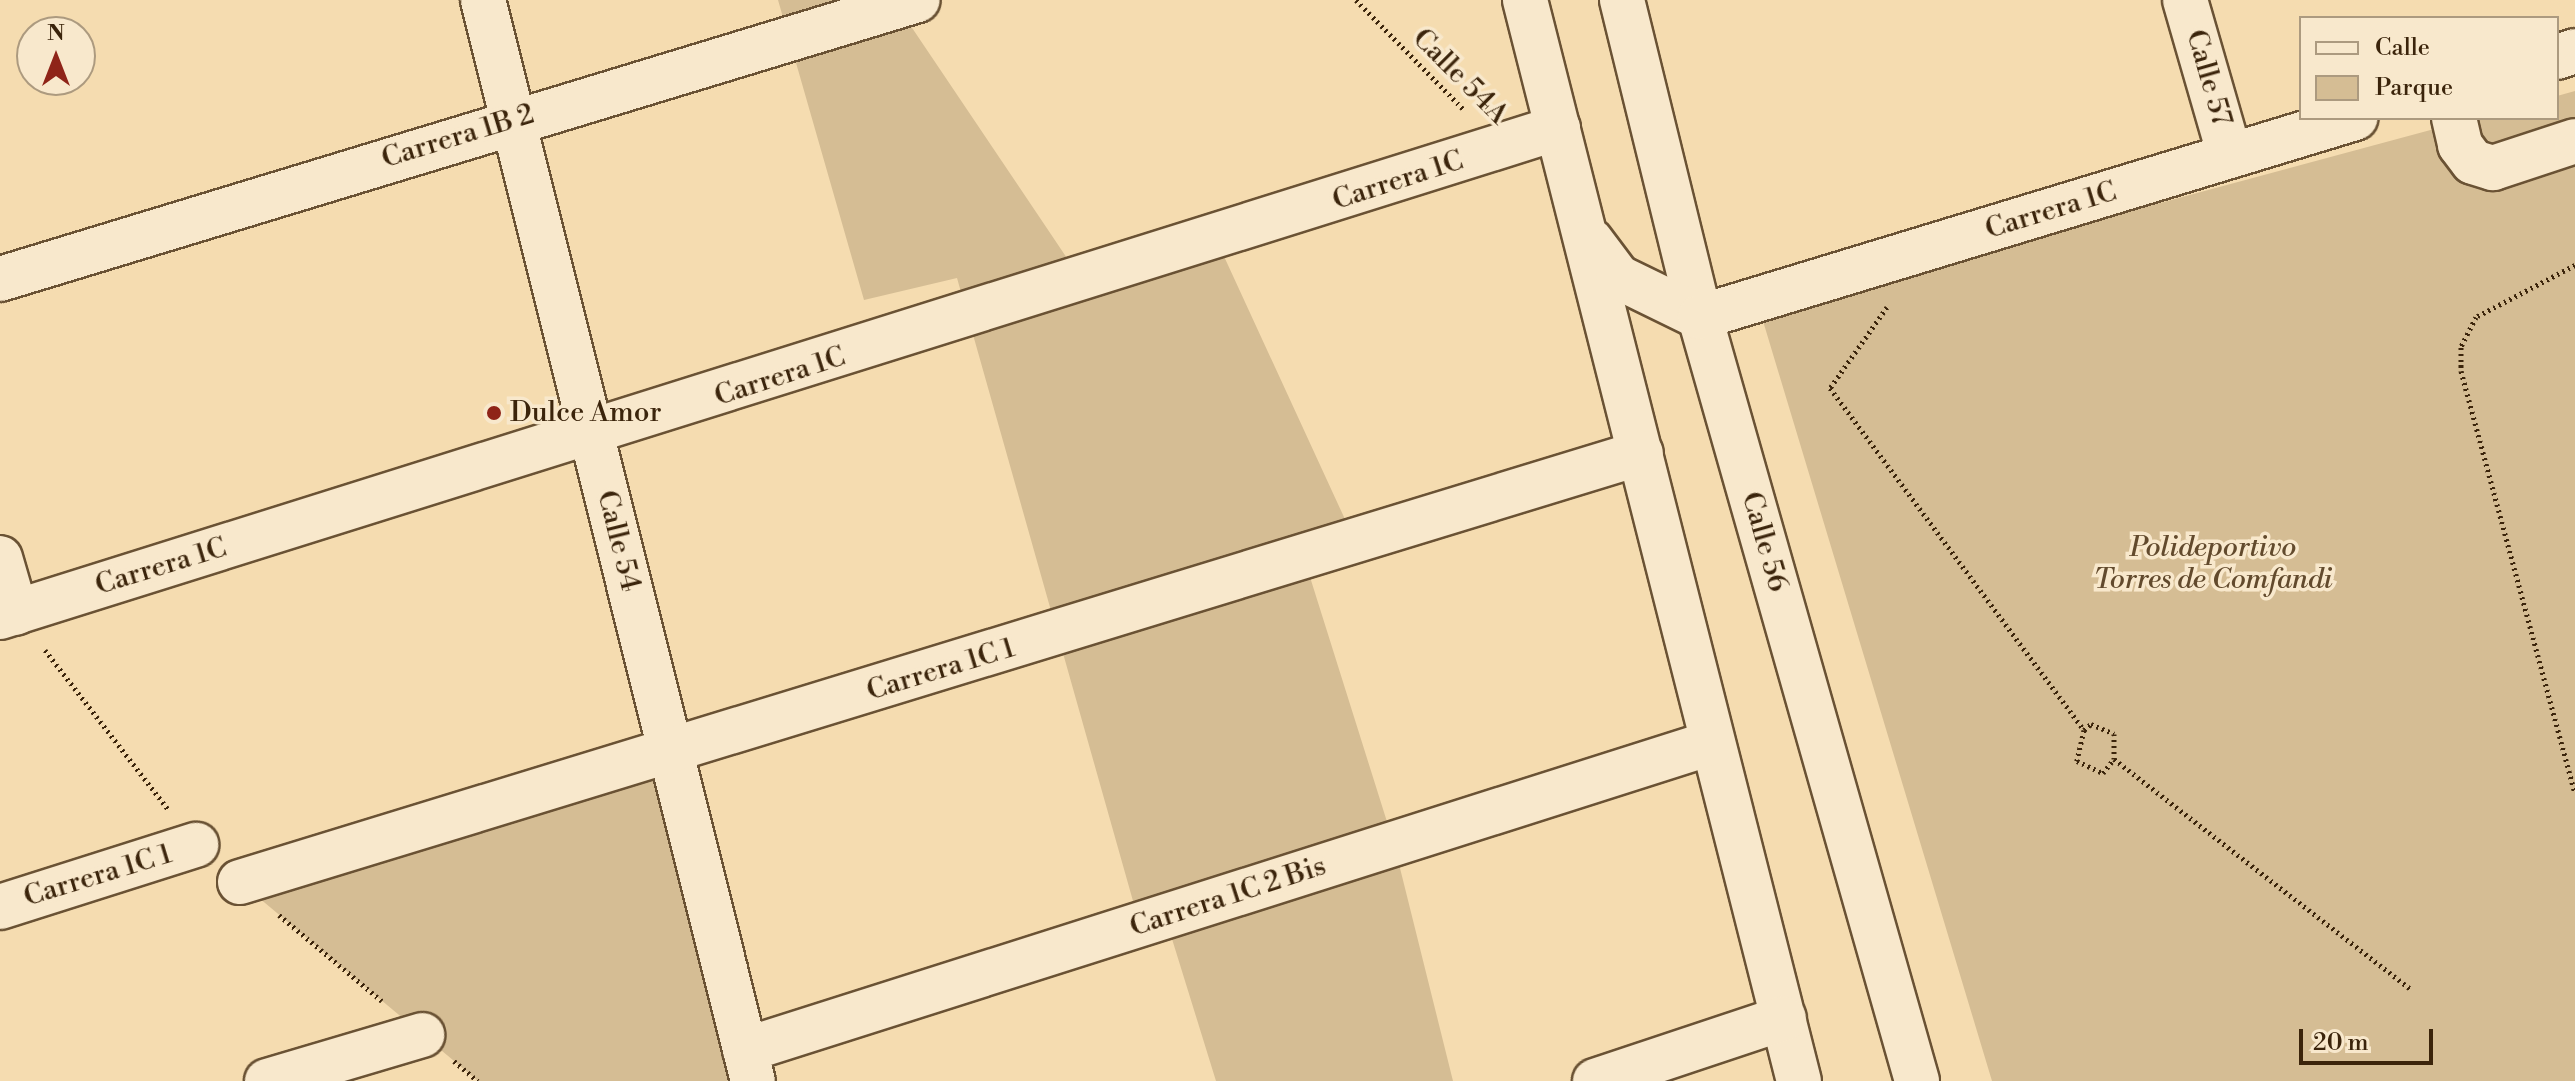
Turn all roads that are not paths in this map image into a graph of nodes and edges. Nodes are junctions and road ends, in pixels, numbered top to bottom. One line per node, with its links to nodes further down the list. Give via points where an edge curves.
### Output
1 (483, 0): 6 (street, Calle 54)
2 (918, 0): 6 (street, Carrera 1B 2)
3 (1525, 0): 9 (street)
4 (1622, 0): 14 (street, Calle 56)
5 (2185, 0): 11 (street, Calle 57)
6 (512, 119): 13 (street, Carrera 1B 2); 15 (street, Calle 54)
7 (2348, 120): 11 (street, Carrera 1C)
8 (2454, 120): 10 (street, via 2460,145 2473,162 2493,168)
9 (1558, 128): 12 (street); 15 (street, Carrera 1C)
10 (2575, 141)
11 (2230, 156): 14 (street, Carrera 1C)
12 (1586, 233): 14 (street, via 1618,277); 16 (street)
13 (0, 279)
14 (1700, 317): 30 (street, Calle 56)
15 (592, 436): 18 (street, Carrera 1C); 20 (street, Calle 54)
16 (1641, 453): 19 (street); 20 (street, Carrera 1C 1)
17 (0, 558): 18 (street)
18 (8, 615)
19 (1711, 743): 24 (street); 26 (street, Carrera 1C 2 Bis)
20 (670, 755): 22 (street, Carrera 1C 1); 26 (street, Calle 54)
21 (196, 845): 23 (street, Carrera 1C 1)
22 (240, 882)
23 (0, 907)
24 (1784, 1018): 28 (street); 29 (street)
25 (422, 1035): 27 (street)
26 (749, 1066)
27 (267, 1081)
28 (1595, 1081)
29 (1799, 1081)
30 (1917, 1081)

